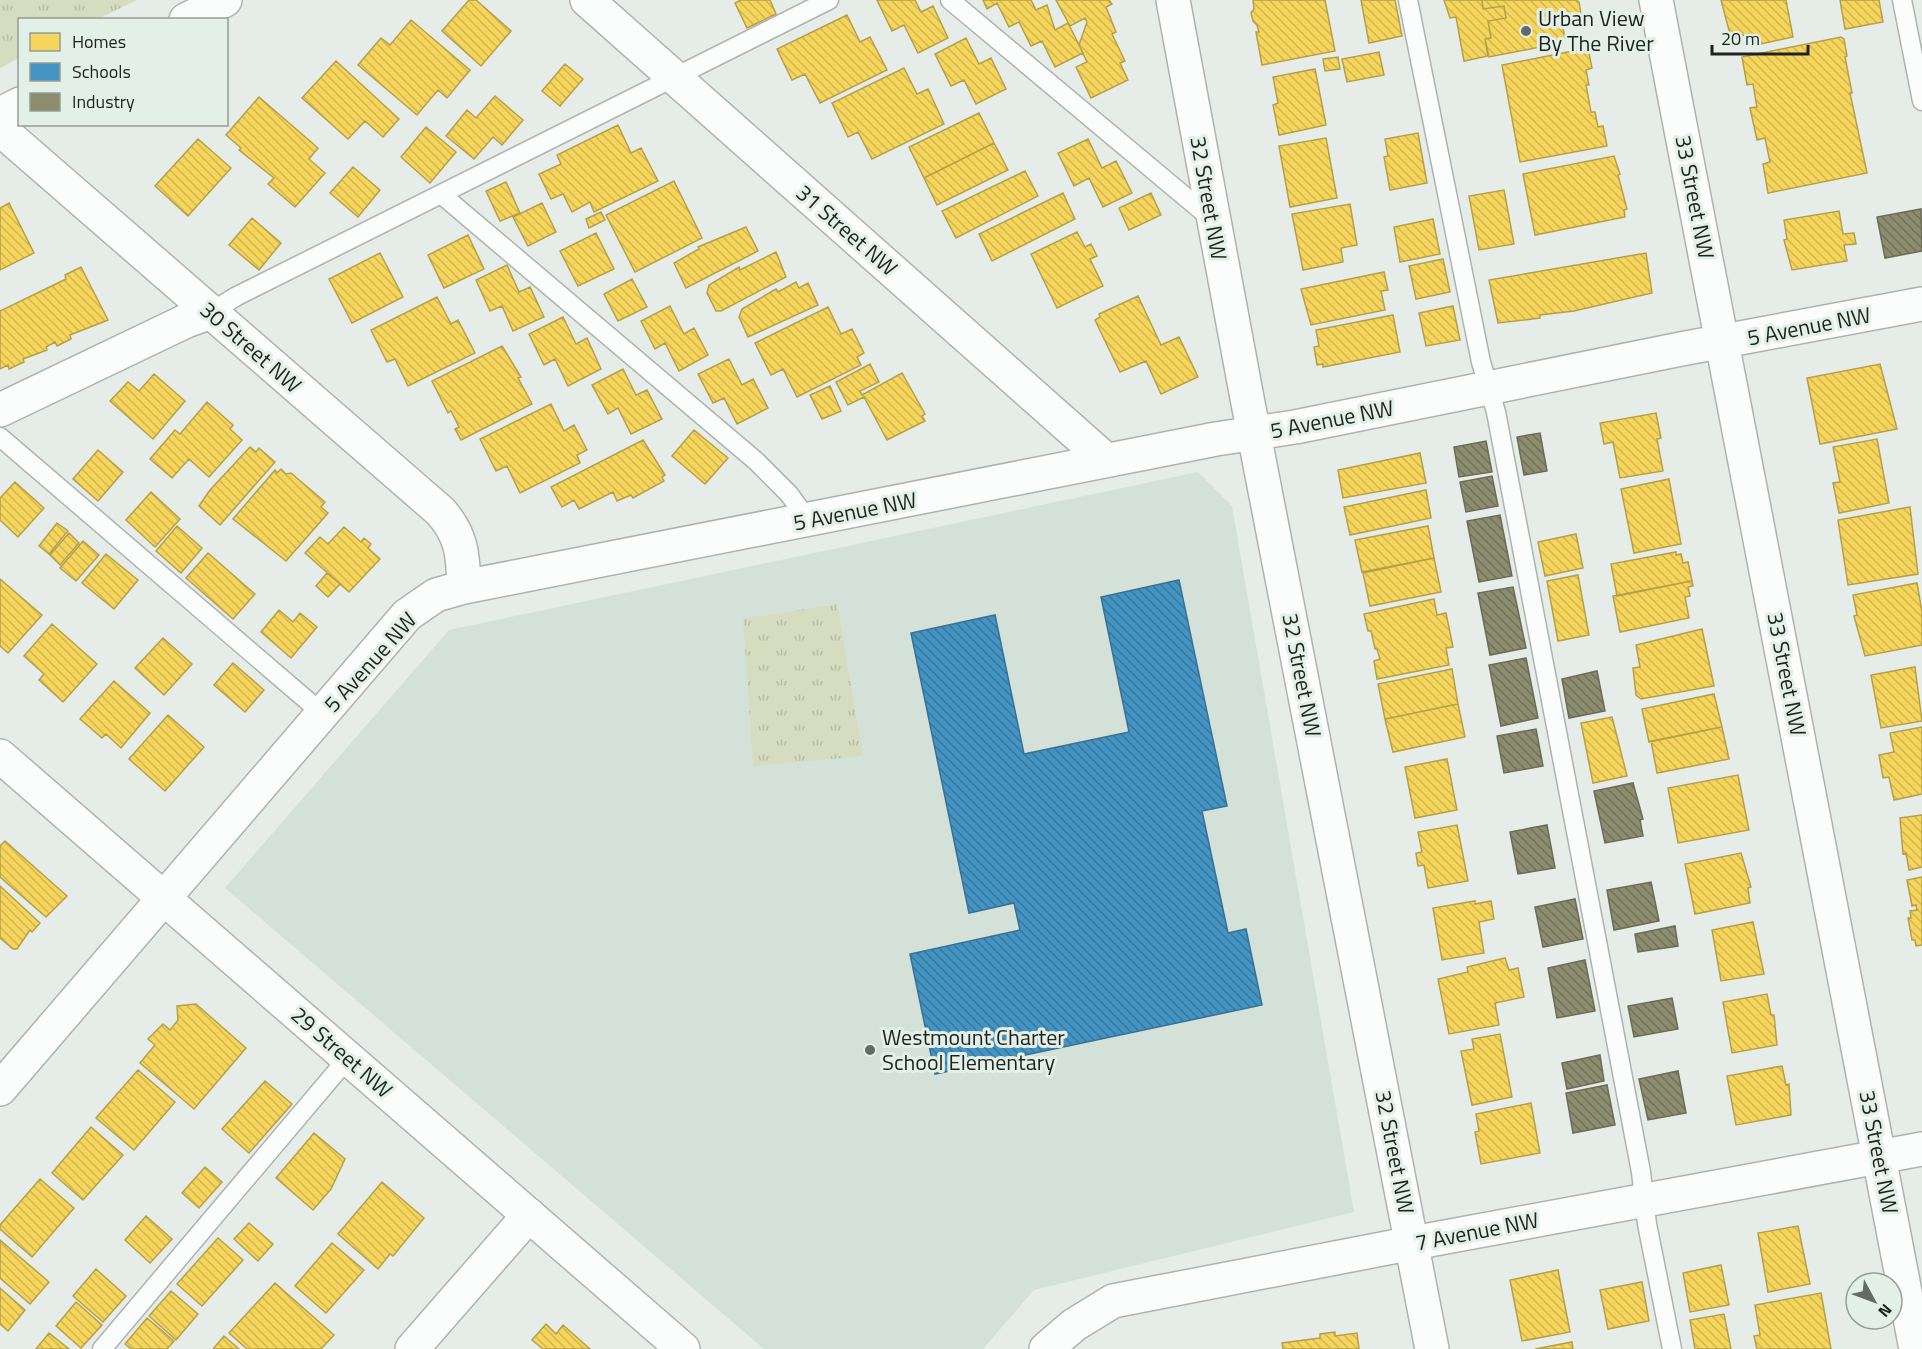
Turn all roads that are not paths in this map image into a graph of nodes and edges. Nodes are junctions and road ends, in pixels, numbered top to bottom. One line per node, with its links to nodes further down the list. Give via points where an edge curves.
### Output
1 (225, 0): 9 (street)
2 (587, 0): 11 (street, 31 Street NW)
3 (829, 0): 11 (lane)
4 (950, 0): 17 (lane)
5 (1173, 0): 17 (street, 32 Street NW)
6 (1408, 0): 21 (lane)
7 (1656, 0): 20 (street, 33 Street NW)
8 (1902, 0): 10 (lane)
9 (190, 18)
10 (1918, 58): 12 (lane)
11 (674, 77): 16 (lane); 25 (street, 31 Street NW)
12 (1922, 101)
13 (18, 105): 14 (street)
14 (0, 114)
15 (0, 129): 19 (street, 30 Street NW)
16 (442, 195): 19 (lane); 26 (lane, via 756,461)
17 (1213, 220): 23 (street, 32 Street NW)
18 (1922, 304): 20 (street, 5 Avenue NW)
19 (211, 312): 22 (street); 27 (street, 30 Street NW, via 453,525 463,554)
20 (1723, 342): 21 (street, 5 Avenue NW); 34 (street, 33 Street NW)
21 (1489, 389): 23 (street, 5 Avenue NW); 35 (lane)
22 (0, 410)
23 (1254, 434): 25 (street, 5 Avenue NW); 37 (street, 32 Street NW)
24 (0, 437): 28 (lane)
25 (1106, 460): 26 (street, 5 Avenue NW)
26 (808, 520): 27 (street, 5 Avenue NW)
27 (464, 586): 28 (street, 5 Avenue NW, via 436,595 407,615)
28 (323, 714): 30 (street, 5 Avenue NW)
29 (0, 756): 30 (street, 29 Street NW)
30 (165, 898): 31 (street, 29 Street NW); 32 (street, 5 Avenue NW)
31 (348, 1058): 36 (street, 29 Street NW); 39 (lane)
32 (0, 1089)
33 (1922, 1149): 34 (street, 7 Avenue NW)
34 (1880, 1158): 35 (street, 7 Avenue NW); 44 (street, 33 Street NW)
35 (1644, 1199): 37 (street, 7 Avenue NW); 43 (lane)
36 (529, 1215): 40 (street); 41 (street, 29 Street NW)
37 (1413, 1243): 38 (street, 7 Avenue NW, via 1113,1301); 42 (street, 32 Street NW)
38 (1055, 1346)
39 (102, 1349)
40 (412, 1349)
41 (683, 1349)
42 (1432, 1349)
43 (1672, 1349)
44 (1916, 1349)

